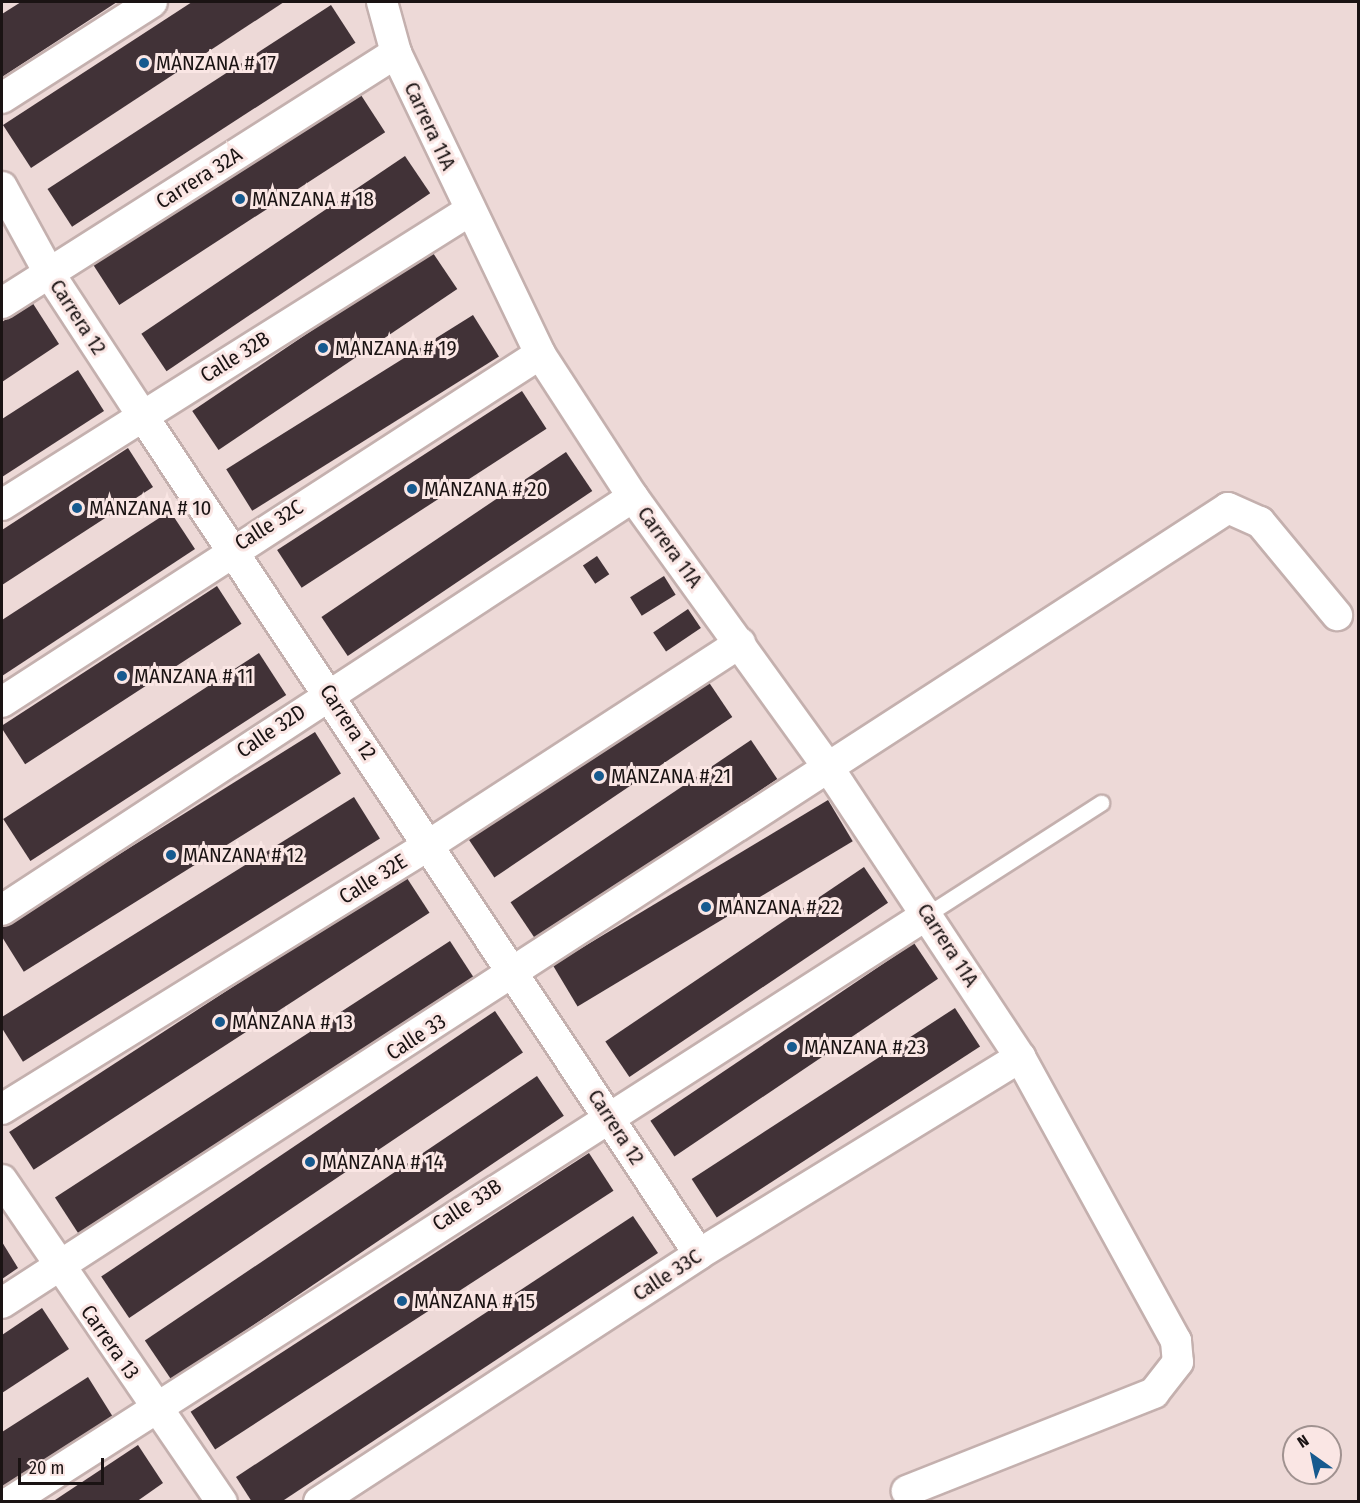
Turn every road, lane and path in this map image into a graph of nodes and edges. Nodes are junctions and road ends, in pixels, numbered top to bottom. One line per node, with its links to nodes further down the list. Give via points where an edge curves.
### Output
1 (152, 2): 4 (street)
2 (382, 2): 3 (street, Carrera 11A)
3 (396, 53): 6 (street, Carrera 11A); 7 (street, Carrera 32A)
4 (2, 98)
5 (2, 187): 7 (street, Carrera 12)
6 (469, 211): 9 (street, Carrera 11A); 10 (street, Calle 32B)
7 (49, 273): 8 (street, Carrera 32A); 10 (street, Carrera 12)
8 (2, 303)
9 (540, 354): 11 (street, Carrera 11A); 13 (street, Calle 32C)
10 (142, 415): 12 (street, Calle 32B); 13 (street, Carrera 12)
11 (633, 497): 15 (street, Carrera 11A); 16 (street, Calle 32D)
12 (2, 505)
13 (234, 547): 16 (street, Carrera 12); 17 (street, Calle 32C)
14 (1337, 615): 18 (street, Calle 33, via 1260,522 1228,508)
15 (740, 643): 18 (street, Carrera 11A); 20 (street, Calle 32E)
16 (328, 693): 20 (street, Carrera 12); 21 (street, Calle 32D)
17 (2, 702)
18 (830, 770): 22 (street, Carrera 11A); 23 (street, Calle 33)
19 (1101, 803): 22 (lane)
20 (429, 845): 23 (street, Carrera 12); 25 (street, Calle 32E)
21 (2, 910)
22 (928, 914): 24 (street, Carrera 11A); 26 (street, Calle 33B)
23 (514, 974): 26 (street, Carrera 12); 29 (street, Calle 33)
24 (1020, 1058): 28 (street, Calle 33C); 32 (street, Carrera 11A, via 1176,1341 1178,1362 1154,1393)
25 (2, 1109)
26 (608, 1114): 28 (street, Carrera 12); 31 (street, Calle 33B)
27 (2, 1180): 29 (street, Carrera 13)
28 (699, 1254): 35 (street, Calle 33C)
29 (57, 1266): 30 (street, Calle 33); 31 (street, Carrera 13)
30 (2, 1304)
31 (156, 1406): 33 (street, Calle 33B); 34 (street, Carrera 13)
32 (908, 1491)
33 (10, 1502)
34 (222, 1502)
35 (319, 1502)

